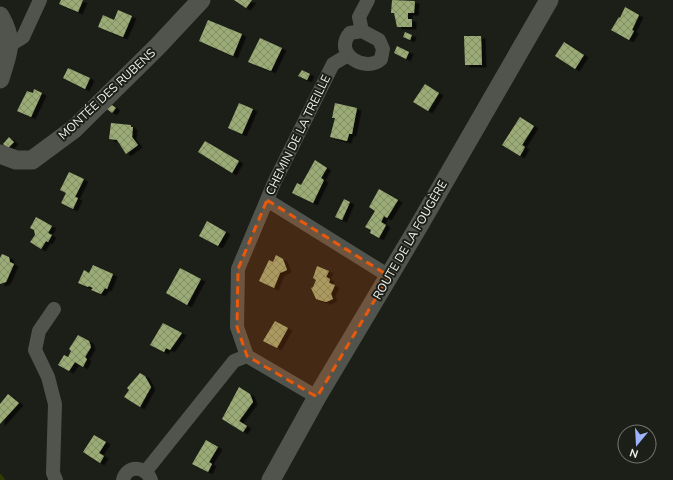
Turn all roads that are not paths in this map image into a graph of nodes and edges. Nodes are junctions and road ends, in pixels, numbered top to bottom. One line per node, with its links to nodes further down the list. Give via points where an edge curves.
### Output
1 (40, 0): 7 (street, via 23,36)
2 (201, 0): 10 (street, MONTÉE DES RUBENS, via 74,129 32,160 16,160)
3 (368, 0): 6 (street, via 359,17)
4 (549, 0): 12 (street, ROUTE DE LA FOUGÈRE)
5 (0, 16): 7 (street, via 8,29)
6 (362, 31): 8 (street, via 350,33 346,38 344,47); 8 (street, via 382,44 384,49 381,59 372,65 366,65)
7 (10, 45): 9 (street)
8 (348, 55): 11 (street, CHEMIN DE LA TREILLE, via 333,64)
9 (0, 79)
10 (0, 154)
11 (267, 200): 12 (street, CHEMIN DE LA TREILLE); 14 (street, CHEMIN DE LA TREILLE, via 238,269 237,327)
12 (389, 276): 15 (street, ROUTE DE LA FOUGÈRE)
13 (54, 309): 17 (street, via 39,331 35,350 48,377 55,404 53,473)
14 (247, 356): 15 (street); 16 (street, via 234,361)
15 (317, 397): 19 (street, ROUTE DE LA FOUGÈRE)
16 (148, 476): 18 (street, via 137,468 125,474)
17 (56, 480)
18 (123, 480)
19 (271, 480)

